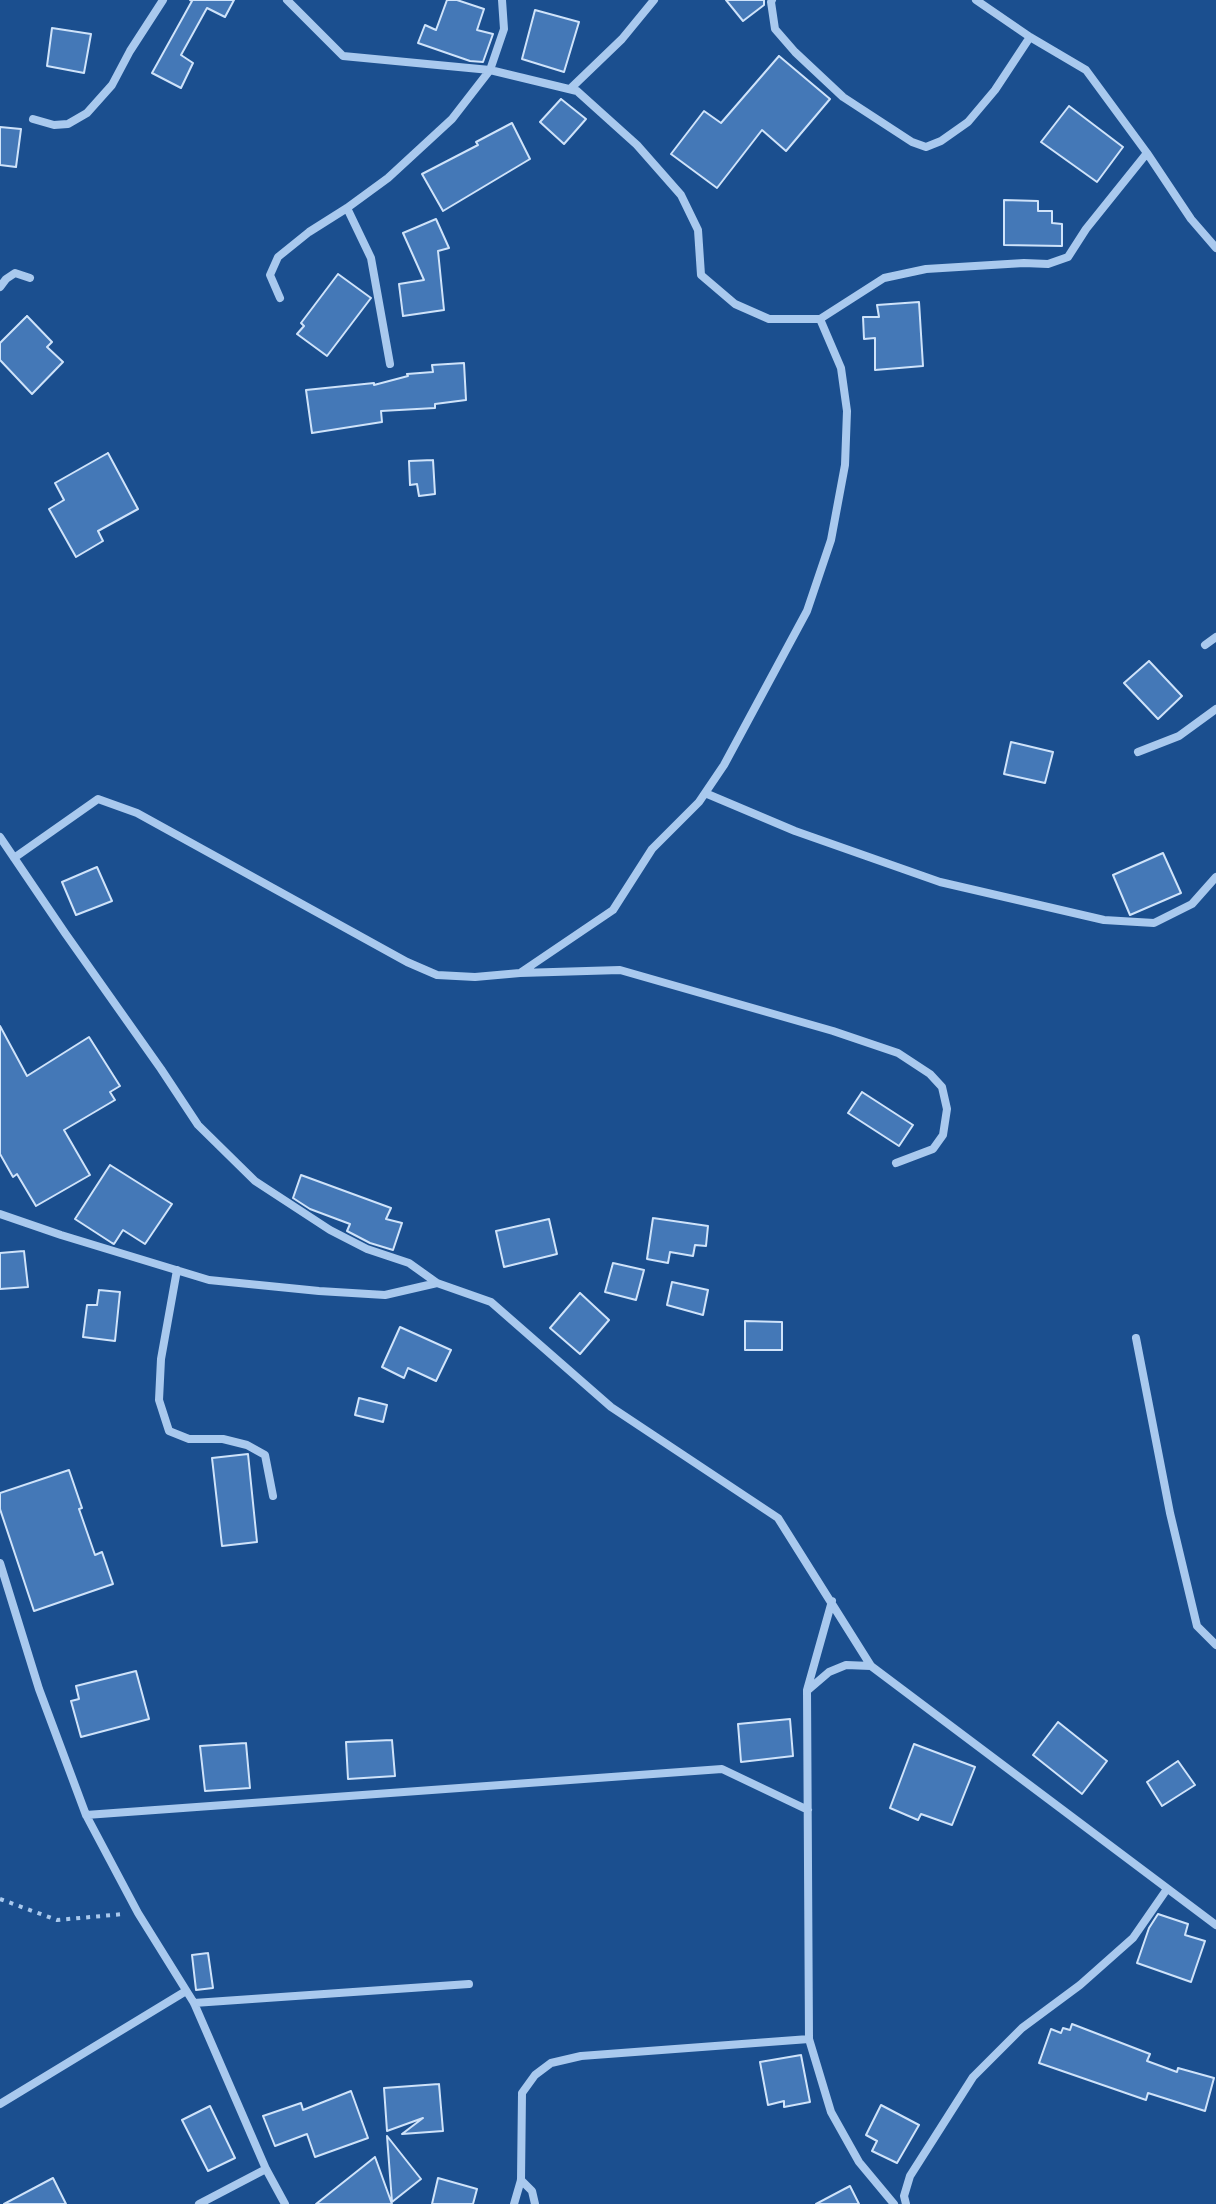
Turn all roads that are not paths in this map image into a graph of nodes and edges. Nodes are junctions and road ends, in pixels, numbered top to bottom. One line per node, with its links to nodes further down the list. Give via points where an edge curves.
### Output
1 (163, 0): 10 (street, via 112,85 87,113 68,124)
2 (287, 0): 8 (street, via 343,56)
3 (502, 0): 8 (street, via 504,29)
4 (654, 0): 9 (street)
5 (772, 0): 7 (street, via 775,29 795,52 843,97 926,147 968,122)
6 (976, 0): 7 (street)
7 (1030, 37): 11 (street, via 1086,70)
8 (490, 70): 9 (street); 12 (street, via 452,119)
9 (570, 89): 17 (street, via 637,145 681,195 698,230 701,275 735,304 769,319)
10 (33, 119)
11 (1147, 153): 13 (street); 17 (street, via 1068,257 1048,264 926,269 884,278)
12 (347, 208): 16 (street, via 278,257 270,275); 18 (street, via 371,258)
13 (1216, 248)
14 (30, 278): 15 (street, via 15,273)
15 (0, 287)
16 (280, 298)
17 (820, 319): 23 (street, via 841,368 847,411 845,465 831,540 807,611)
18 (390, 364)
19 (1216, 637): 20 (street)
20 (1205, 645)
21 (1216, 709): 22 (street, via 1179,736)
22 (1138, 752)
23 (705, 793): 26 (street, via 940,882 1104,920 1154,923 1192,904); 27 (street, via 652,849 613,910)
24 (0, 837): 25 (street)
25 (14, 858): 27 (street, via 98,799 137,813 417,967 437,975); 31 (street, via 198,1125 267,1189 330,1230 409,1263)
26 (1216, 877)
27 (520, 973): 28 (street, via 620,970 898,1053 942,1087 947,1109 943,1135 933,1149)
28 (896, 1163)
29 (0, 1214): 30 (street)
30 (177, 1270): 31 (street, via 209,1280 385,1295); 33 (street, via 160,1373 159,1400 169,1431 189,1439 223,1439 265,1455)
31 (437, 1283): 35 (street, via 491,1302 611,1407 778,1518)
32 (1136, 1338): 36 (street, via 1197,1626)
33 (273, 1496)
34 (0, 1563): 40 (street)
35 (832, 1601): 37 (street); 38 (street)
36 (1216, 1645)
37 (871, 1666): 38 (street, via 846,1665); 41 (street)
38 (807, 1690): 39 (street)
39 (808, 1810): 40 (street, via 722,1769); 46 (street)
40 (86, 1815): 44 (street)
41 (1167, 1889): 42 (street); 55 (street, via 1133,1938 1022,2028 973,2077 910,2176)
42 (1216, 1925)
43 (469, 1984): 45 (street)
44 (186, 1991): 45 (street); 47 (street)
45 (194, 2003): 48 (street)
46 (809, 2039): 49 (street, via 581,2056 551,2063 522,2093); 54 (street, via 831,2112 859,2162)
47 (0, 2104)
48 (266, 2169): 50 (street); 51 (street)
49 (521, 2180): 52 (street); 53 (street)
50 (199, 2204)
51 (285, 2204)
52 (514, 2204)
53 (535, 2204)
54 (894, 2204)
55 (906, 2204)

